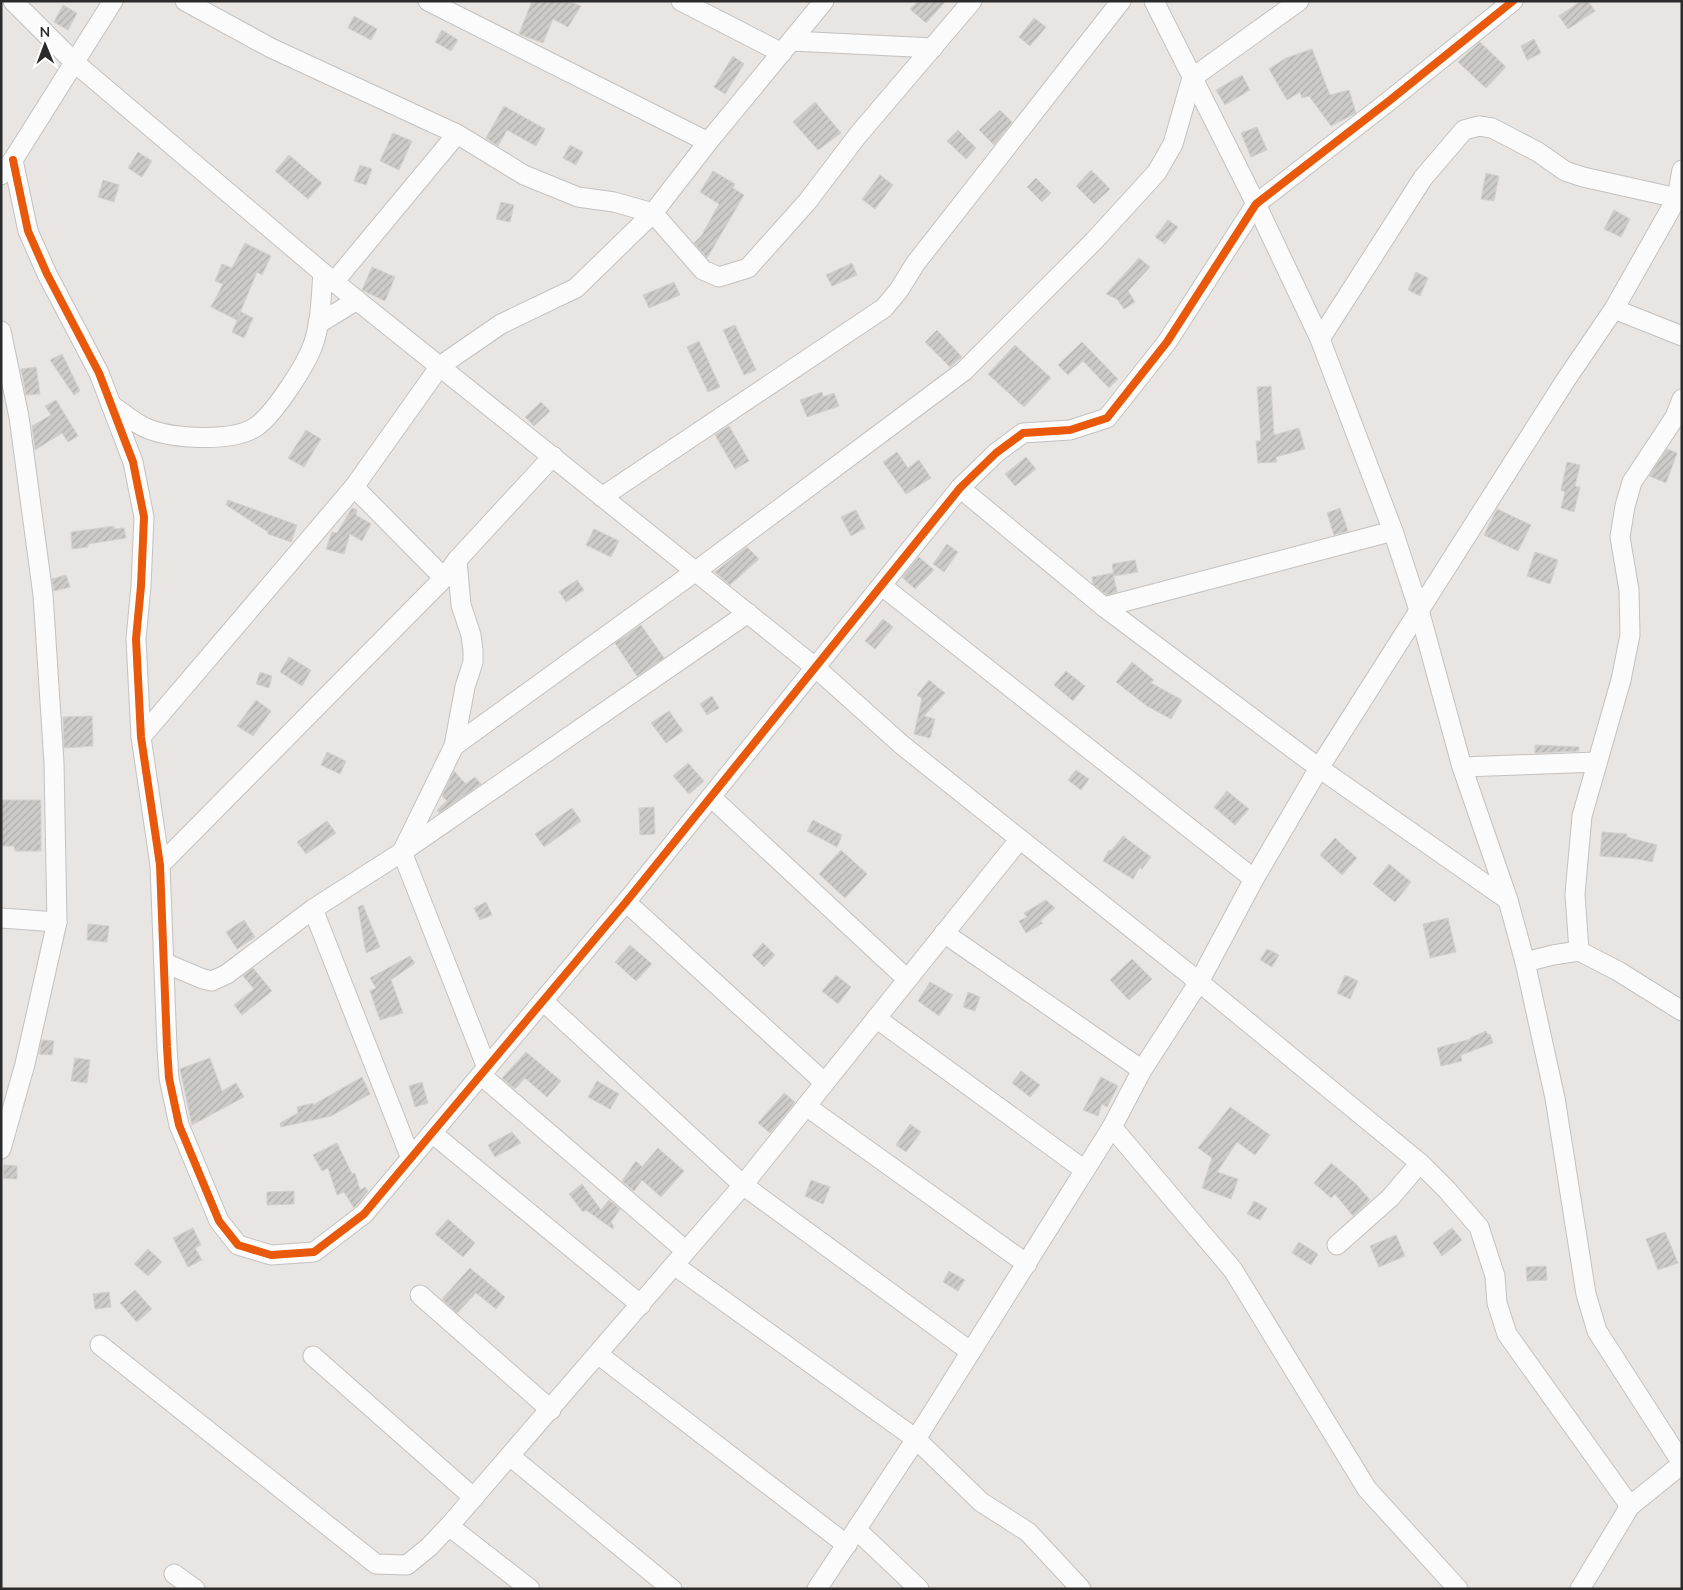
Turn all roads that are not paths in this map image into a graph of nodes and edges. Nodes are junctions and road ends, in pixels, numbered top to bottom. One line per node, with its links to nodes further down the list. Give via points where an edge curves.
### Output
1 (13, 1): 14 (street)
2 (113, 1): 14 (street)
3 (185, 1): 16 (street, via 271,48)
4 (428, 1): 17 (street)
5 (681, 1): 12 (street)
6 (824, 1): 12 (street)
7 (972, 1): 13 (street)
8 (1121, 1): 37 (street, via 884,308)
9 (1154, 1): 15 (street)
10 (1299, 1): 15 (street)
11 (1514, 1): 21 (street)
12 (787, 47): 13 (street); 17 (street)
13 (933, 48): 22 (street, via 858,135 807,202 748,268 720,277 703,270)
14 (74, 62): 18 (street); 23 (street)
15 (1192, 78): 21 (street); 40 (street, via 1173,144 1157,172 1094,241 964,371)
16 (456, 134): 22 (street, via 524,175 578,197 614,202); 23 (street)
17 (708, 142): 22 (street)
18 (7, 168): 32 (street, via 28,231 99,373)
19 (1681, 176): 20 (street)
20 (1677, 198): 25 (street); 29 (street, via 1565,171 1538,152 1492,128 1479,126 1464,130 1424,178)
21 (1256, 204): 29 (street); 36 (street, via 1167,342 1107,418 1070,430 1023,433 996,453)
22 (653, 213): 30 (street, via 576,288 501,324)
23 (328, 278): 24 (street); 26 (street)
24 (357, 300): 26 (street); 30 (street)
25 (1614, 309): 28 (street); 44 (street)
26 (318, 324): 32 (street, via 313,345 294,382 257,426 232,437 189,438 146,428)
27 (1, 331): 61 (street, via 19,417 43,595 54,762)
28 (1682, 336)
29 (1320, 339): 38 (street)
30 (440, 366): 34 (street); 35 (street)
31 (1682, 399): 33 (street)
32 (111, 405): 47 (street, via 133,462 144,517 136,639)
33 (1678, 419): 49 (street, via 1632,482 1625,506 1620,537 1629,590 1630,635 1621,680)
34 (553, 456): 37 (street); 39 (street)
35 (354, 487): 41 (street); 47 (street)
36 (960, 488): 42 (street); 43 (street)
37 (602, 496): 40 (street)
38 (1393, 531): 43 (street); 44 (street)
39 (457, 560): 41 (street); 48 (street, via 461,605 471,635 473,662)
40 (696, 571): 45 (street); 48 (street)
41 (444, 578): 55 (street)
42 (882, 586): 46 (street); 56 (street)
43 (1104, 607): 51 (street)
44 (1419, 610): 50 (street); 51 (street)
45 (748, 613): 46 (street); 54 (street)
46 (816, 668): 52 (street); 53 (street, via 902,745)
47 (141, 737): 55 (street)
48 (454, 746): 54 (street)
49 (1597, 762): 50 (street); 63 (street, via 1582,816 1575,894)
50 (1462, 767): 57 (street)
51 (1319, 768): 56 (street); 57 (street)
52 (711, 797): 58 (street); 66 (street)
53 (1019, 840): 62 (street); 67 (street)
54 (402, 852): 59 (street); 72 (street)
55 (160, 865): 65 (street)
56 (1254, 879): 67 (street)
57 (1508, 900): 64 (street)
58 (626, 902): 68 (street); 73 (street)
59 (313, 909): 65 (street, via 227,974 212,980); 78 (street)
60 (1, 918): 61 (street)
61 (57, 922): 77 (street, via 25,1064)
62 (944, 933): 66 (street); 71 (street)
63 (1579, 951): 64 (street); 69 (street)
64 (1526, 962): 94 (street, via 1555,1098 1586,1294 1597,1331)
65 (165, 963): 78 (street, via 167,1054 179,1125 218,1220 238,1245 271,1255 314,1252 364,1214)
66 (907, 979): 70 (street)
67 (1199, 982): 71 (street); 79 (street)
68 (543, 1001): 72 (street); 81 (street)
69 (1682, 1011)
70 (876, 1018): 73 (street); 80 (street)
71 (1142, 1070): 75 (street)
72 (484, 1072): 76 (street); 83 (street)
73 (825, 1083): 74 (street)
74 (806, 1106): 81 (street); 84 (street)
75 (1112, 1127): 80 (street); 106 (street, via 1233,1270 1367,1489)
76 (432, 1134): 78 (street); 86 (street)
77 (1, 1149)
78 (410, 1156)
79 (1420, 1163): 82 (street, via 1390,1198); 96 (street, via 1479,1227 1496,1276 1497,1302 1507,1334)
80 (1083, 1169): 84 (street)
81 (743, 1185): 83 (street); 88 (street)
82 (1337, 1245)
83 (680, 1258): 86 (street); 92 (street)
84 (1027, 1264): 88 (street)
85 (420, 1295): 91 (street)
86 (641, 1305): 89 (street)
87 (100, 1345): 97 (street, via 376,1564 407,1565)
88 (971, 1352): 92 (street)
89 (599, 1355): 91 (street); 98 (street)
90 (313, 1356): 95 (street)
91 (551, 1410): 93 (street)
92 (916, 1439): 98 (street); 105 (street, via 982,1502 1028,1532)
93 (510, 1456): 95 (street); 103 (street)
94 (1682, 1464): 96 (street)
95 (474, 1498): 97 (street)
96 (1630, 1506): 107 (street)
97 (449, 1526): 102 (street)
98 (852, 1538): 100 (street); 104 (street)
99 (174, 1574): 101 (street)
100 (914, 1587)
101 (195, 1589)
102 (530, 1589)
103 (672, 1589)
104 (818, 1589)
105 (1081, 1589)
106 (1458, 1589)
107 (1580, 1589)

